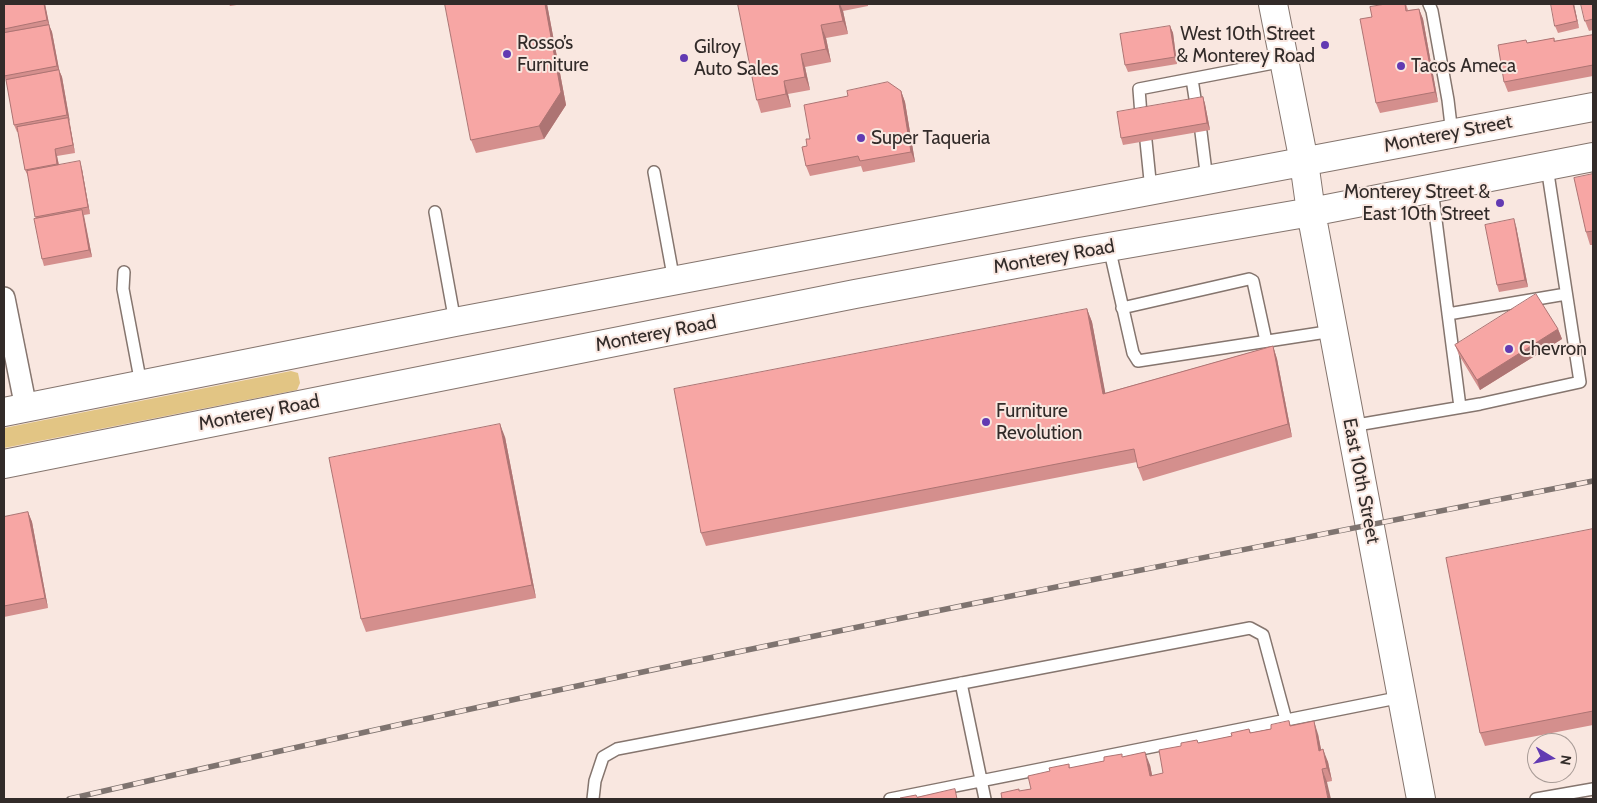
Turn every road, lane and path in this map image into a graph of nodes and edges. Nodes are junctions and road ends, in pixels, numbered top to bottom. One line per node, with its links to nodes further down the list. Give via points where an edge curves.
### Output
1 (1276, 4): 3 (main road, East 10th Street)
2 (1429, 4): 9 (lane)
3 (1284, 62): 4 (lane); 12 (main road, East 10th Street)
4 (1192, 79): 5 (lane); 7 (lane, via 1139,89)
5 (1196, 105)
6 (1593, 107): 9 (main road, Monterey Street)
7 (1141, 115)
8 (1201, 132): 15 (lane)
9 (1452, 134): 12 (main road, Monterey Street)
10 (1146, 141): 17 (lane)
11 (1593, 158): 13 (main road)
12 (1304, 162): 15 (main road); 19 (main road, East 10th Street)
13 (1547, 167): 16 (main road); 23 (lane)
14 (654, 172): 22 (lane)
15 (1207, 180): 17 (main road)
16 (1432, 189): 19 (main road); 26 (lane)
17 (1151, 190): 22 (main road)
18 (435, 212): 27 (lane)
19 (1311, 212): 20 (main road, Monterey Road); 28 (main road, East 10th Street)
20 (1109, 247): 25 (lane); 34 (main road, Monterey Road, via 855,294)
21 (124, 272): 30 (lane, via 122,289)
22 (674, 282): 27 (main road)
23 (1566, 294): 26 (lane); 31 (lane, via 1580,382)
24 (4, 298): 32 (street)
25 (1122, 308): 29 (lane, via 1133,353 1138,360); 29 (lane, via 1249,278 1253,281)
26 (1448, 314): 31 (lane)
27 (455, 322): 30 (main road)
28 (1333, 331): 29 (lane); 33 (main road, East 10th Street)
29 (1266, 341)
30 (141, 384): 32 (main road)
31 (1460, 407): 33 (lane)
32 (15, 410)
33 (1351, 426): 36 (main road, East 10th Street)
34 (4, 464)
35 (961, 683): 37 (lane, via 1250,628 1263,634); 38 (lane); 40 (lane, via 617,749 603,757)
36 (1402, 697): 37 (lane); 43 (main road, East 10th Street)
37 (1286, 720): 38 (lane)
38 (982, 782): 41 (lane); 42 (lane)
39 (1593, 789): 44 (lane)
40 (592, 799)
41 (890, 799)
42 (986, 799)
43 (1421, 799)
44 (1536, 799)

